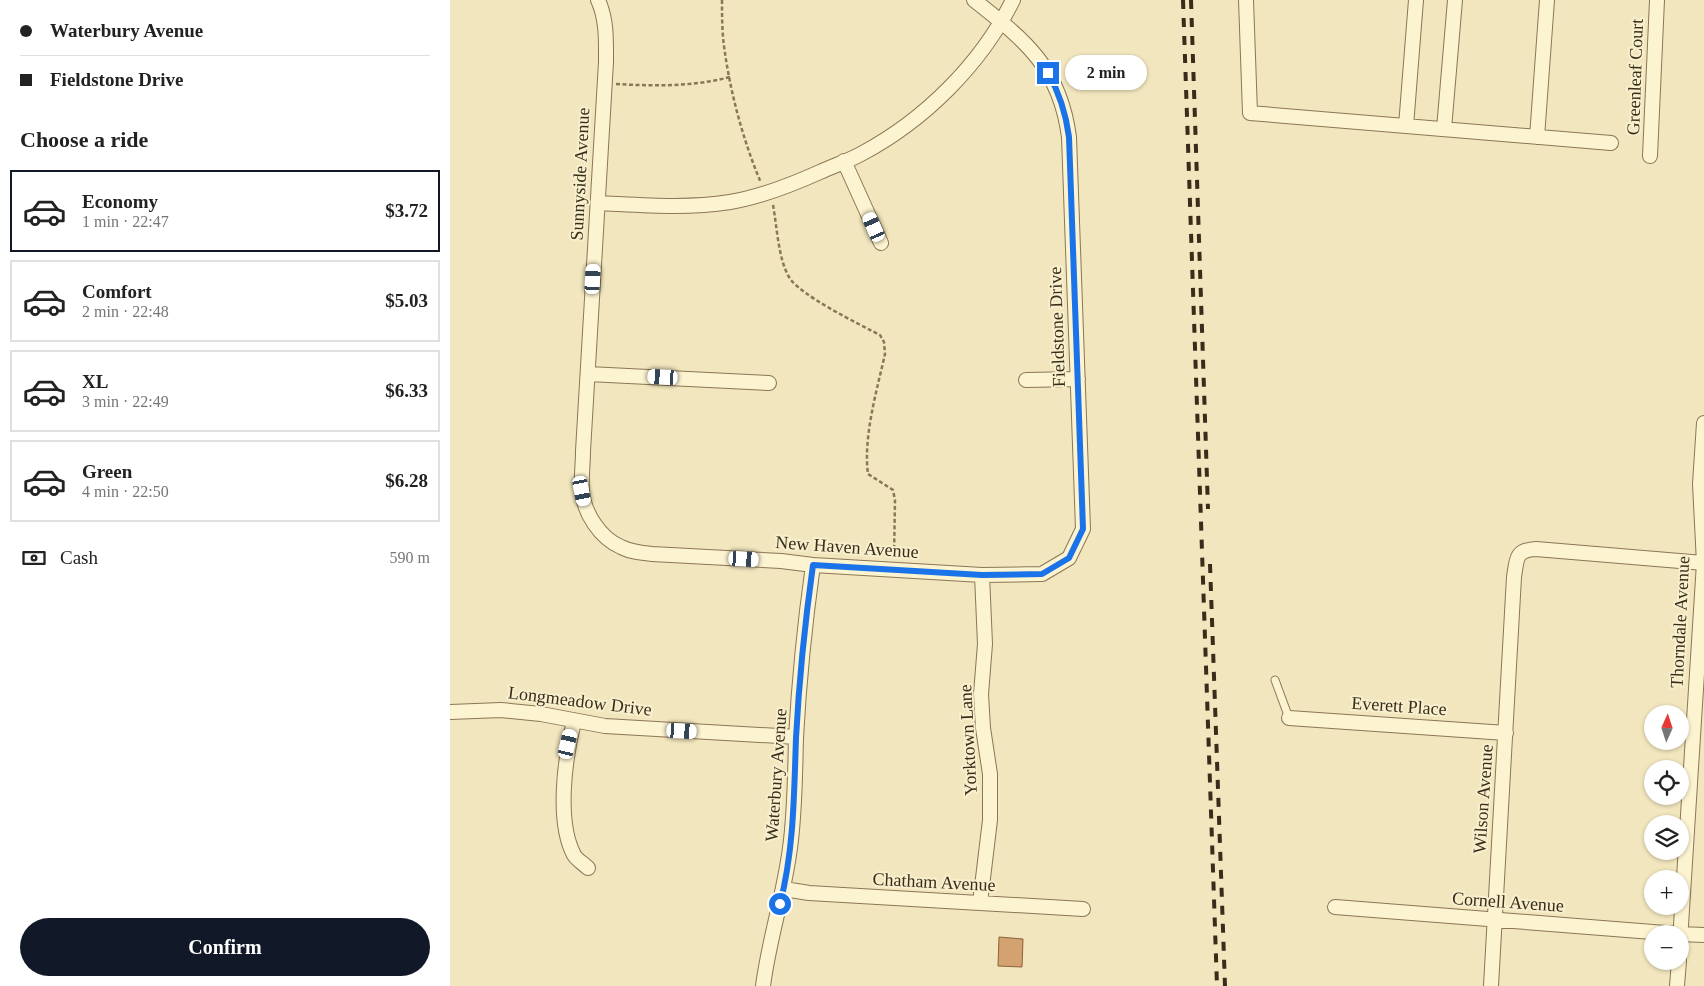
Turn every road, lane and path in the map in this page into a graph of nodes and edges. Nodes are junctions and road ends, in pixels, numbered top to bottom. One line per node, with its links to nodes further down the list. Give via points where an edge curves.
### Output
1 (598, 0): 12 (street, Sunnyside Avenue, via 606,27)
2 (722, 0): 11 (path, via 724,46)
3 (974, 0): 10 (street, Fieldstone Drive)
4 (1014, 0): 10 (street)
5 (1246, 0): 13 (street, via 1250,113)
6 (1416, 0): 13 (street)
7 (1455, 0): 14 (street)
8 (1547, 0): 15 (street)
9 (1657, 0): 17 (street, Greenleaf Court)
10 (1002, 22): 18 (street, via 970,64 932,104 890,137); 23 (street, Fieldstone Drive, via 1041,60 1056,87 1067,120)
11 (730, 77): 12 (path, via 708,83 677,85); 19 (path, via 744,136)
12 (604, 83): 20 (street, Sunnyside Avenue)
13 (1406, 126): 14 (street)
14 (1444, 129): 15 (street)
15 (1537, 137): 16 (street)
16 (1611, 144)
17 (1650, 156)
18 (844, 161): 19 (street); 21 (street)
19 (765, 194): 20 (street, via 703,205); 30 (path, via 772,200 782,257 789,277 816,300 880,335 884,342 885,354 869,430 867,460 868,474 893,490)
20 (598, 203): 22 (street, Sunnyside Avenue)
21 (881, 243)
22 (588, 374): 25 (street); 27 (street, Sunnyside Avenue)
23 (1078, 379): 24 (street); 31 (street, Fieldstone Drive, via 1083,529 1069,558 1042,574)
24 (1026, 380)
25 (769, 383)
26 (1704, 423): 28 (street, Thorndale Avenue, via 1700,484)
27 (583, 472): 29 (street, New Haven Avenue, via 582,491 594,524 621,548 652,554)
28 (1704, 563): 36 (street, Wilson Avenue, via 1526,550 1520,553 1512,615); 44 (street, Thorndale Avenue)
29 (813, 565): 30 (street, New Haven Avenue); 37 (street, Waterbury Avenue)
30 (893, 569): 31 (street, New Haven Avenue)
31 (982, 575): 40 (street, Yorktown Lane, via 985,644 981,694 990,774 990,820)
32 (1275, 680): 34 (lane)
33 (450, 712): 35 (street, Longmeadow Drive, via 501,710)
34 (1289, 718): 36 (street, Everett Place)
35 (574, 721): 37 (street, Longmeadow Drive, via 605,726); 38 (street, via 565,770 564,803 568,838 575,856)
36 (1506, 733): 43 (street, Wilson Avenue)
37 (796, 738): 39 (street, Waterbury Avenue, via 790,847)
38 (588, 868)
39 (784, 889): 40 (street, Chatham Avenue); 49 (street, Waterbury Avenue)
40 (980, 903): 42 (street, Chatham Avenue)
41 (1335, 907): 43 (street, Cornell Avenue)
42 (1083, 909)
43 (1495, 920): 45 (street, Cornell Avenue); 50 (street, Wilson Avenue)
44 (1680, 925)
45 (1644, 931)
46 (1689, 934): 47 (street, Cornell Avenue)
47 (1704, 935)
48 (1679, 970): 51 (street)
49 (763, 986)
50 (1491, 986)
51 (1678, 986)

